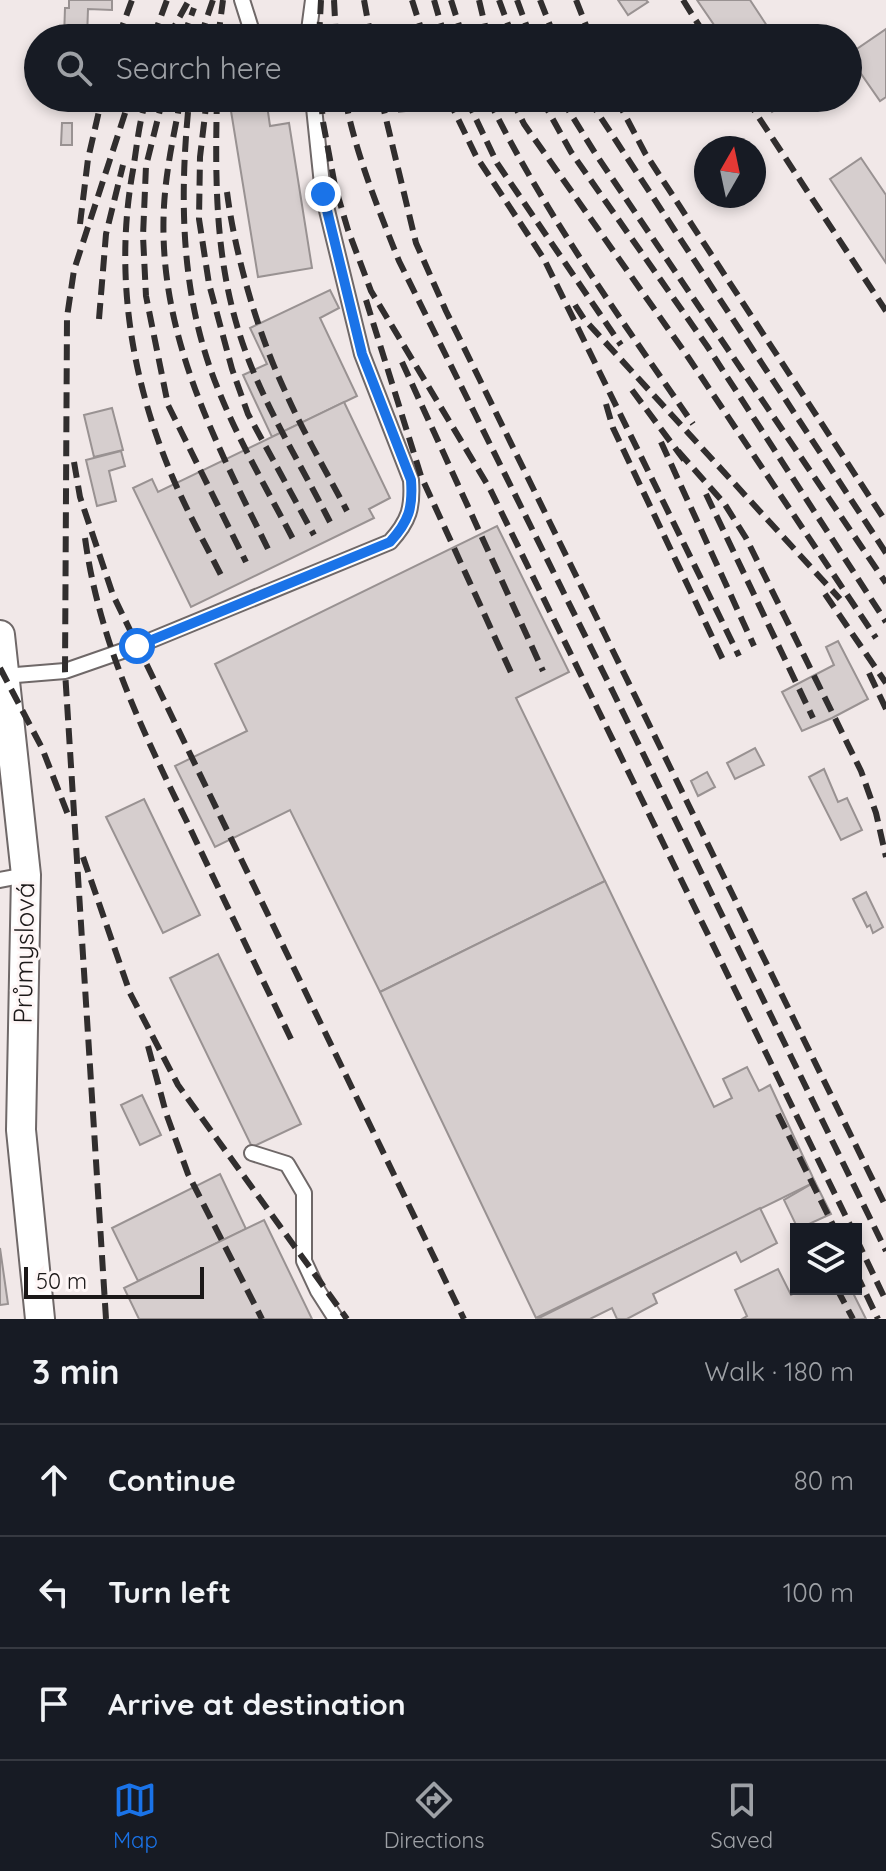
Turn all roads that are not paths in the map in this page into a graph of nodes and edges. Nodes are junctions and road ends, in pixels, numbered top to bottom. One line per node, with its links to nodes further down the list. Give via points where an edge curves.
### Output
1 (242, 0): 3 (lane)
2 (313, 0): 4 (lane)
3 (250, 24)
4 (310, 24)
5 (314, 112): 7 (lane, via 323,194 362,354 411,480 405,526 390,542 137,646 65,671)
6 (0, 635): 7 (street, Průmyslová)
7 (4, 676): 8 (street, Průmyslová)
8 (13, 877): 10 (street, Průmyslová, via 16,1131)
9 (252, 1153): 11 (lane, via 287,1164 304,1193 304,1261)
10 (40, 1319)
11 (336, 1319)

